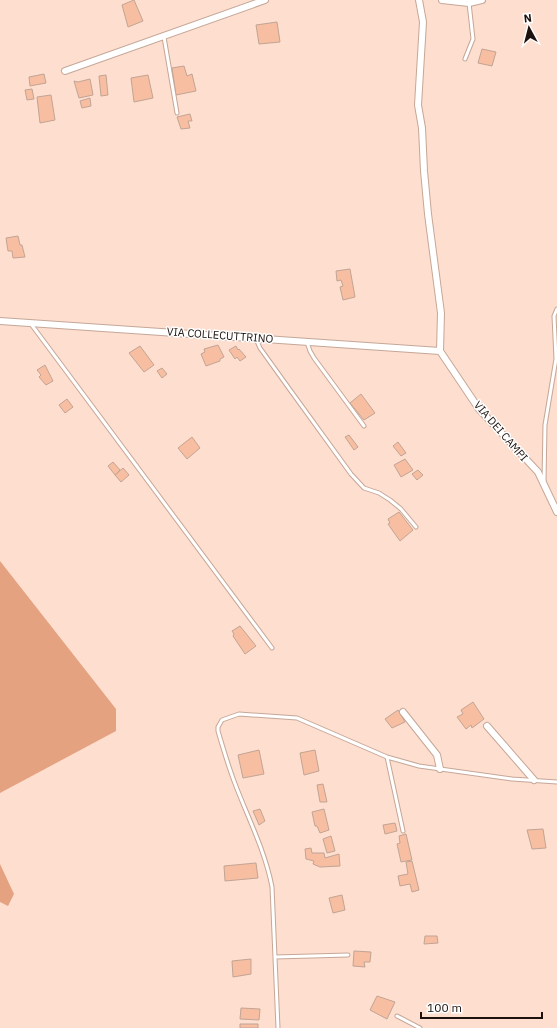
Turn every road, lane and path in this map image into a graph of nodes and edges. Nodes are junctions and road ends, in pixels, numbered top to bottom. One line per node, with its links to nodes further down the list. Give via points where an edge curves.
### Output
1 (265, 0): 6 (street)
2 (419, 0): 15 (street, via 423,22 418,104 428,214 441,314)
3 (442, 0): 5 (street)
4 (482, 0): 5 (street)
5 (469, 2): 7 (lane, via 473,39)
6 (164, 37): 8 (street); 9 (lane)
7 (465, 59)
8 (65, 71)
9 (177, 113)
10 (557, 309): 17 (lane, via 554,316 556,359 546,425)
11 (0, 321): 12 (street, VIA COLLECUTTRINO)
12 (30, 323): 13 (street, VIA COLLECUTTRINO); 20 (lane)
13 (255, 338): 14 (street, VIA COLLECUTTRINO); 19 (lane, via 351,474 364,488 390,500)
14 (307, 342): 15 (street, VIA COLLECUTTRINO); 16 (lane, via 314,358)
15 (440, 351): 17 (street, VIA DEI CAMPI, via 480,409 538,472)
16 (364, 426)
17 (544, 485): 18 (street, VIA DEI CAMPI)
18 (557, 512)
19 (416, 527)
20 (272, 648)
21 (403, 712): 24 (street, via 437,755)
22 (486, 726): 25 (street)
23 (387, 757): 24 (lane); 27 (lane); 29 (lane, via 297,718 240,714 222,720 218,727 234,780 250,816 270,876)
24 (440, 769): 25 (lane)
25 (534, 780): 26 (lane)
26 (557, 782)
27 (403, 831)
28 (348, 955): 29 (lane)
29 (275, 957): 31 (lane)
30 (397, 1016): 32 (lane)
31 (278, 1028)
32 (420, 1028)

